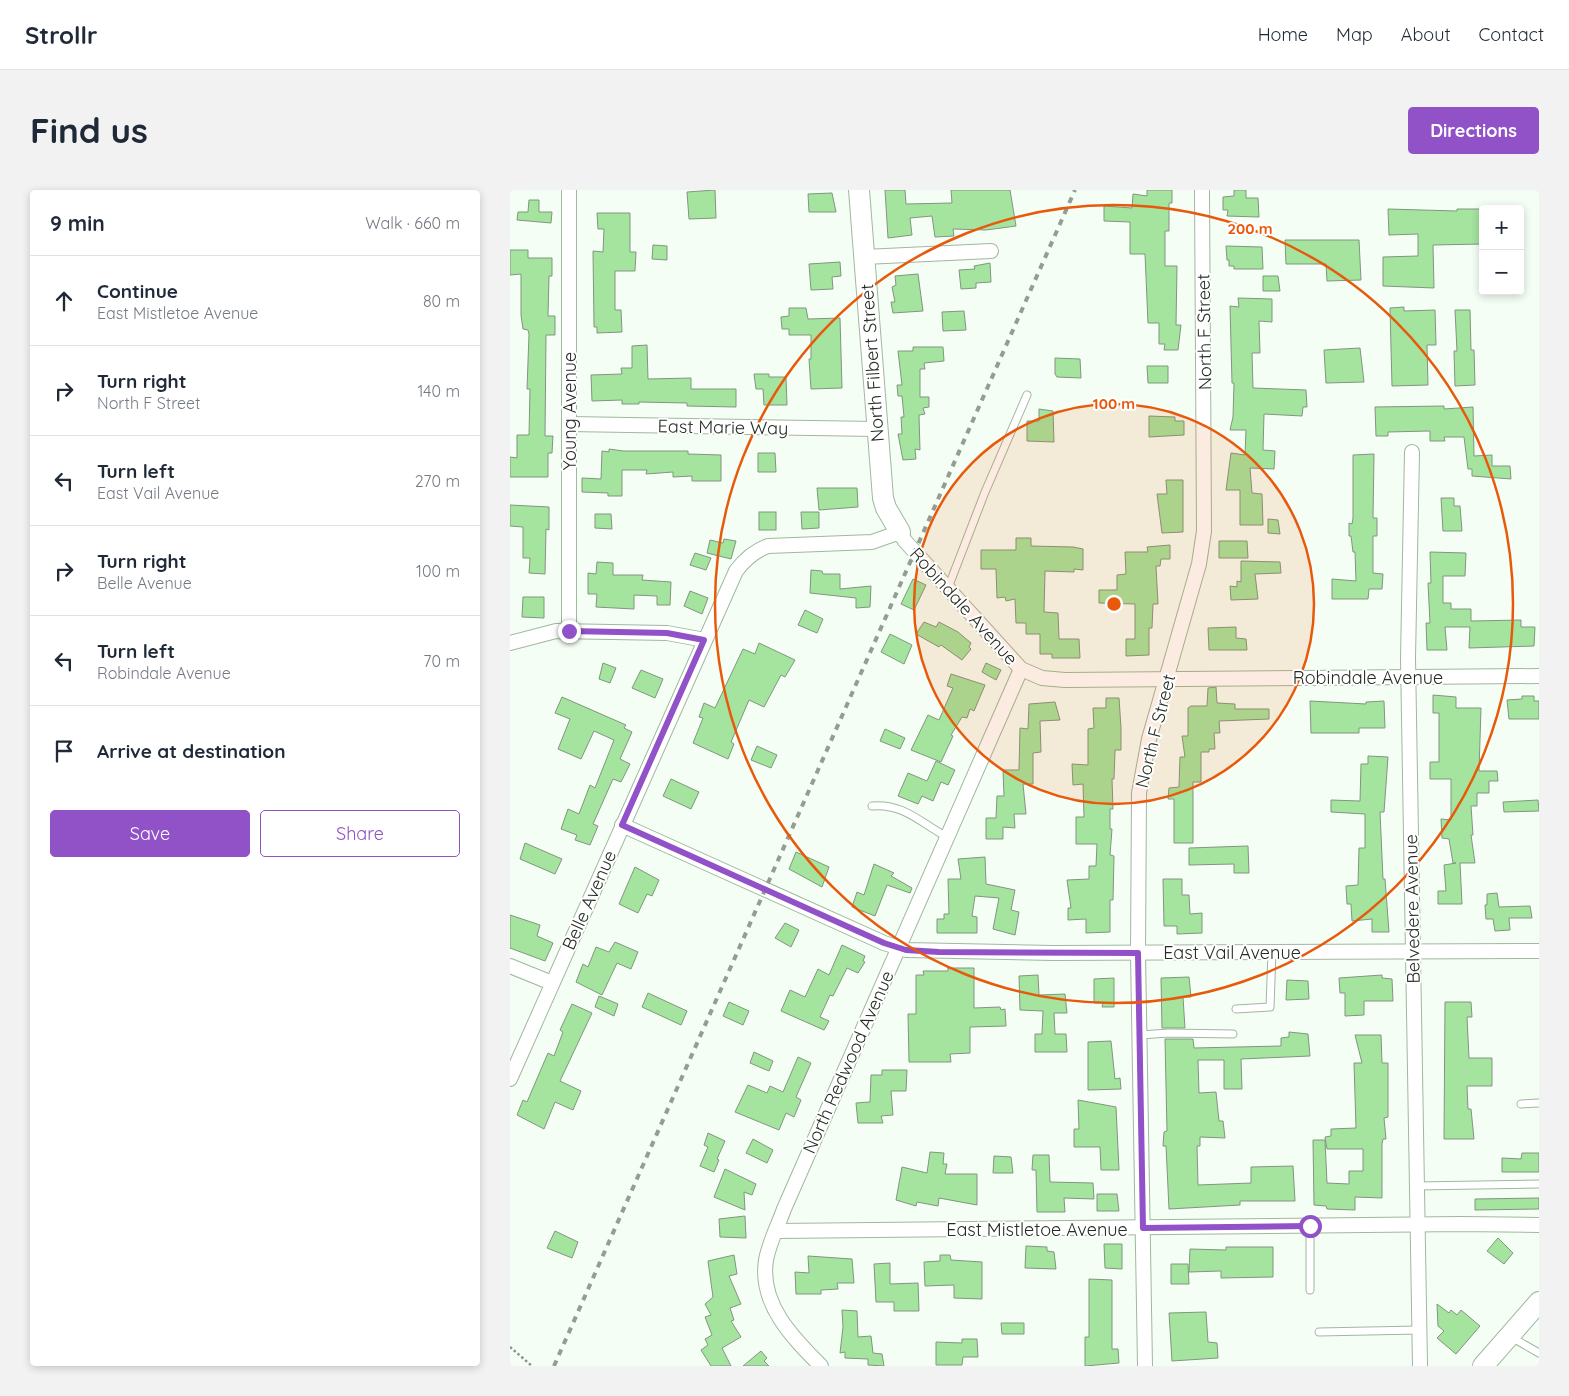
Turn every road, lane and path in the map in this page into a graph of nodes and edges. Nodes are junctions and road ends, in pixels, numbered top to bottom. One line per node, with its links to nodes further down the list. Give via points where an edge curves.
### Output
1 (569, 190): 7 (street, Young Avenue)
2 (859, 190): 5 (street, North Filbert Street)
3 (1202, 190): 18 (street, North F Street, via 1204,531 1199,564)
4 (991, 251): 5 (street)
5 (864, 257): 8 (street, North Filbert Street)
6 (1027, 395): 11 (lane)
7 (569, 424): 8 (street, East Marie Way); 12 (street, Young Avenue)
8 (877, 429): 10 (street, North Filbert Street, via 883,498)
9 (1412, 452): 17 (street, Belvedere Avenue)
10 (900, 532): 11 (street, Robindale Avenue); 13 (street, Robindale Avenue, via 872,542 778,544 757,550 736,571)
11 (948, 588): 15 (street, Robindale Avenue)
12 (569, 631): 13 (street, via 667,633); 14 (street, via 556,631)
13 (704, 640): 20 (street, Belle Avenue)
14 (510, 643)
15 (1022, 669): 18 (street, Robindale Avenue, via 1042,678 1065,680); 21 (street, North Redwood Avenue)
16 (1539, 676): 17 (street, Robindale Avenue)
17 (1409, 677): 18 (street, Robindale Avenue); 23 (street, Belvedere Avenue)
18 (1166, 679): 26 (street, North F Street, via 1139,793)
19 (872, 806): 21 (lane, via 899,808)
20 (622, 825): 22 (street, East Vail Avenue); 28 (street, Belle Avenue)
21 (947, 837): 22 (street, North Redwood Avenue)
22 (898, 947): 26 (street, East Vail Avenue, via 939,952); 41 (street, North Redwood Avenue)
23 (1413, 951): 24 (street, East Vail Avenue); 25 (street, East Vail Avenue); 36 (street, Belvedere Avenue)
24 (1539, 951)
25 (1272, 952): 26 (street, East Vail Avenue); 29 (lane, via 1270,1007)
26 (1138, 953): 31 (street, North F Street)
27 (510, 966): 28 (street)
28 (552, 983): 32 (street, Belle Avenue)
29 (1236, 1009)
30 (1233, 1034): 31 (lane)
31 (1140, 1035): 40 (street, North F Street)
32 (510, 1079)
33 (1539, 1103): 34 (lane)
34 (1520, 1104)
35 (1539, 1184): 36 (lane)
36 (1416, 1186): 37 (street, Belvedere Avenue)
37 (1417, 1225): 38 (street, East Mistletoe Avenue); 39 (street, East Mistletoe Avenue); 44 (street, Belvedere Avenue)
38 (1539, 1225)
39 (1310, 1226): 40 (street, East Mistletoe Avenue); 42 (lane)
40 (1143, 1228): 41 (street, East Mistletoe Avenue); 51 (street, North F Street)
41 (776, 1231): 50 (street, North Redwood Avenue, via 767,1258 770,1297 792,1337)
42 (1310, 1290)
43 (1539, 1302): 46 (street)
44 (1418, 1330): 45 (lane); 52 (street, Belvedere Avenue)
45 (1319, 1332)
46 (1509, 1336): 48 (lane); 53 (street)
47 (510, 1348): 49 (path)
48 (1539, 1353)
49 (532, 1366)
50 (821, 1366)
51 (1145, 1366)
52 (1420, 1366)
53 (1483, 1366)

